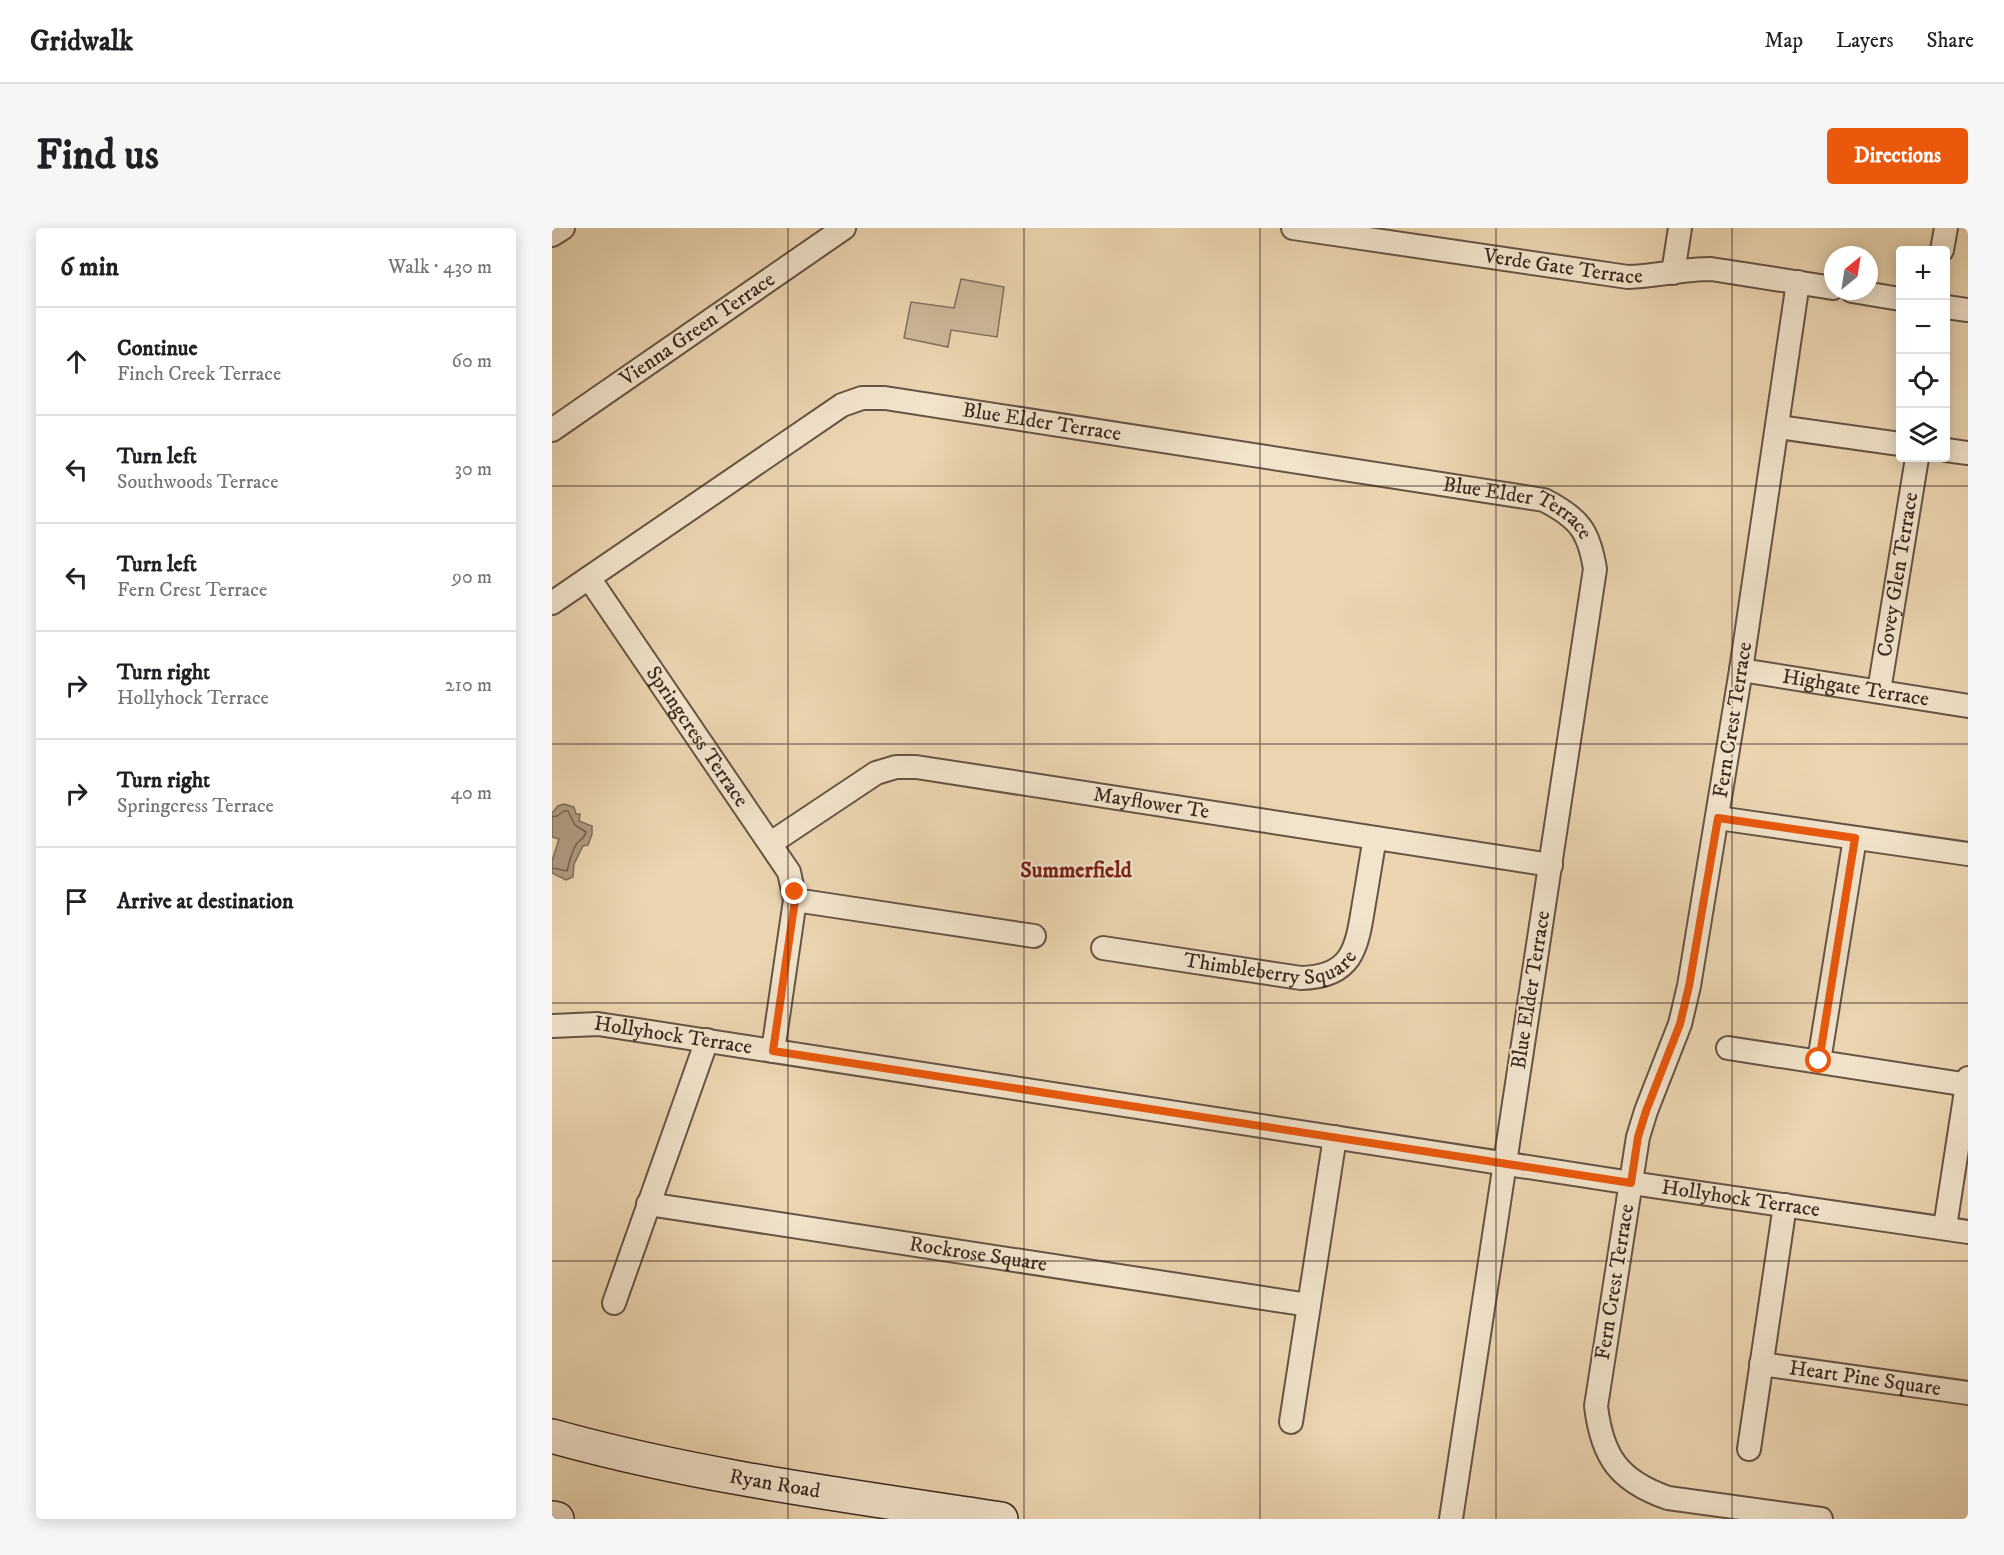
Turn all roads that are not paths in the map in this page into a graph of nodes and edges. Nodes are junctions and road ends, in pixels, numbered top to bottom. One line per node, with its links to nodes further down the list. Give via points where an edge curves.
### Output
1 (563, 228): 6 (street)
2 (844, 228): 17 (street, Vienna Green Terrace)
3 (1293, 228): 7 (street, Verde Gate Terrace)
4 (1680, 228): 9 (street)
5 (1946, 228): 8 (street)
6 (552, 235)
7 (1414, 236): 9 (street, Verde Gate Terrace, via 1628,277)
8 (1943, 246)
9 (1673, 273): 10 (street, Verde Gate Terrace, via 1717,270)
10 (1798, 282): 11 (street, Verde Gate Terrace); 16 (street, Fern Crest Terrace)
11 (1824, 286)
12 (1878, 295): 13 (street)
13 (1896, 298)
14 (1950, 308): 15 (street)
15 (1968, 310)
16 (1778, 427): 18 (street); 24 (street, Fern Crest Terrace)
17 (552, 430)
18 (1896, 443)
19 (1950, 451): 20 (street)
20 (1968, 453)
21 (1916, 462): 25 (street, Covey Glen Terrace)
22 (589, 578): 23 (street, Blue Elder Terrace); 30 (street, Springcress Terrace); 32 (street, Blue Elder Terrace, via 842,405 862,398 885,398 1544,500 1565,511 1581,527 1592,547 1595,569)
23 (552, 603)
24 (1741, 670): 25 (street, Highgate Terrace); 27 (street, Fern Crest Terrace)
25 (1879, 691): 26 (street, Highgate Terrace)
26 (1968, 706)
27 (1718, 818): 29 (street); 44 (street, Fern Crest Terrace, via 1680,1024 1646,1111)
28 (1375, 838): 30 (street, Mayflower Te, via 896,767 876,773); 32 (street, Mayflower Te); 35 (street, Thimbleberry Square, via 1358,942 1348,960 1317,978)
29 (1855, 838): 31 (street); 40 (street)
30 (771, 843): 33 (street, Springcress Terrace, via 789,872)
31 (1968, 855)
32 (1551, 864): 43 (street, Blue Elder Terrace)
33 (795, 900): 34 (street); 39 (street, Springcress Terrace)
34 (1034, 936)
35 (1103, 948)
36 (552, 1026): 37 (street, Hollyhock Terrace, via 598,1024)
37 (707, 1040): 39 (street, Hollyhock Terrace); 45 (street)
38 (1728, 1048): 40 (street)
39 (773, 1051): 42 (street, Hollyhock Terrace)
40 (1819, 1061): 41 (street)
41 (1968, 1083): 47 (street)
42 (1335, 1137): 43 (street, Hollyhock Terrace); 50 (street)
43 (1505, 1163): 44 (street, Hollyhock Terrace); 59 (street, Blue Elder Terrace)
44 (1631, 1183): 46 (street, Hollyhock Terrace); 60 (street, Fern Crest Terrace, via 1596,1406 1602,1441 1611,1458 1636,1484 1668,1498)
45 (648, 1204): 49 (street); 50 (street, Rockrose Square)
46 (1785, 1205): 47 (street, Hollyhock Terrace); 51 (street, Heart Pine Square)
47 (1945, 1227): 48 (street, Hollyhock Terrace)
48 (1968, 1232)
49 (614, 1303)
50 (1309, 1305): 53 (street)
51 (1761, 1364): 52 (street, Heart Pine Square); 55 (street, Heart Pine Square)
52 (1968, 1393)
53 (1291, 1422)
54 (552, 1436): 58 (main road, Ryan Road, via 729,1476)
55 (1749, 1449)
56 (552, 1518): 57 (main road)
57 (556, 1519)
58 (1001, 1519)
59 (1451, 1519)
60 (1821, 1519)

